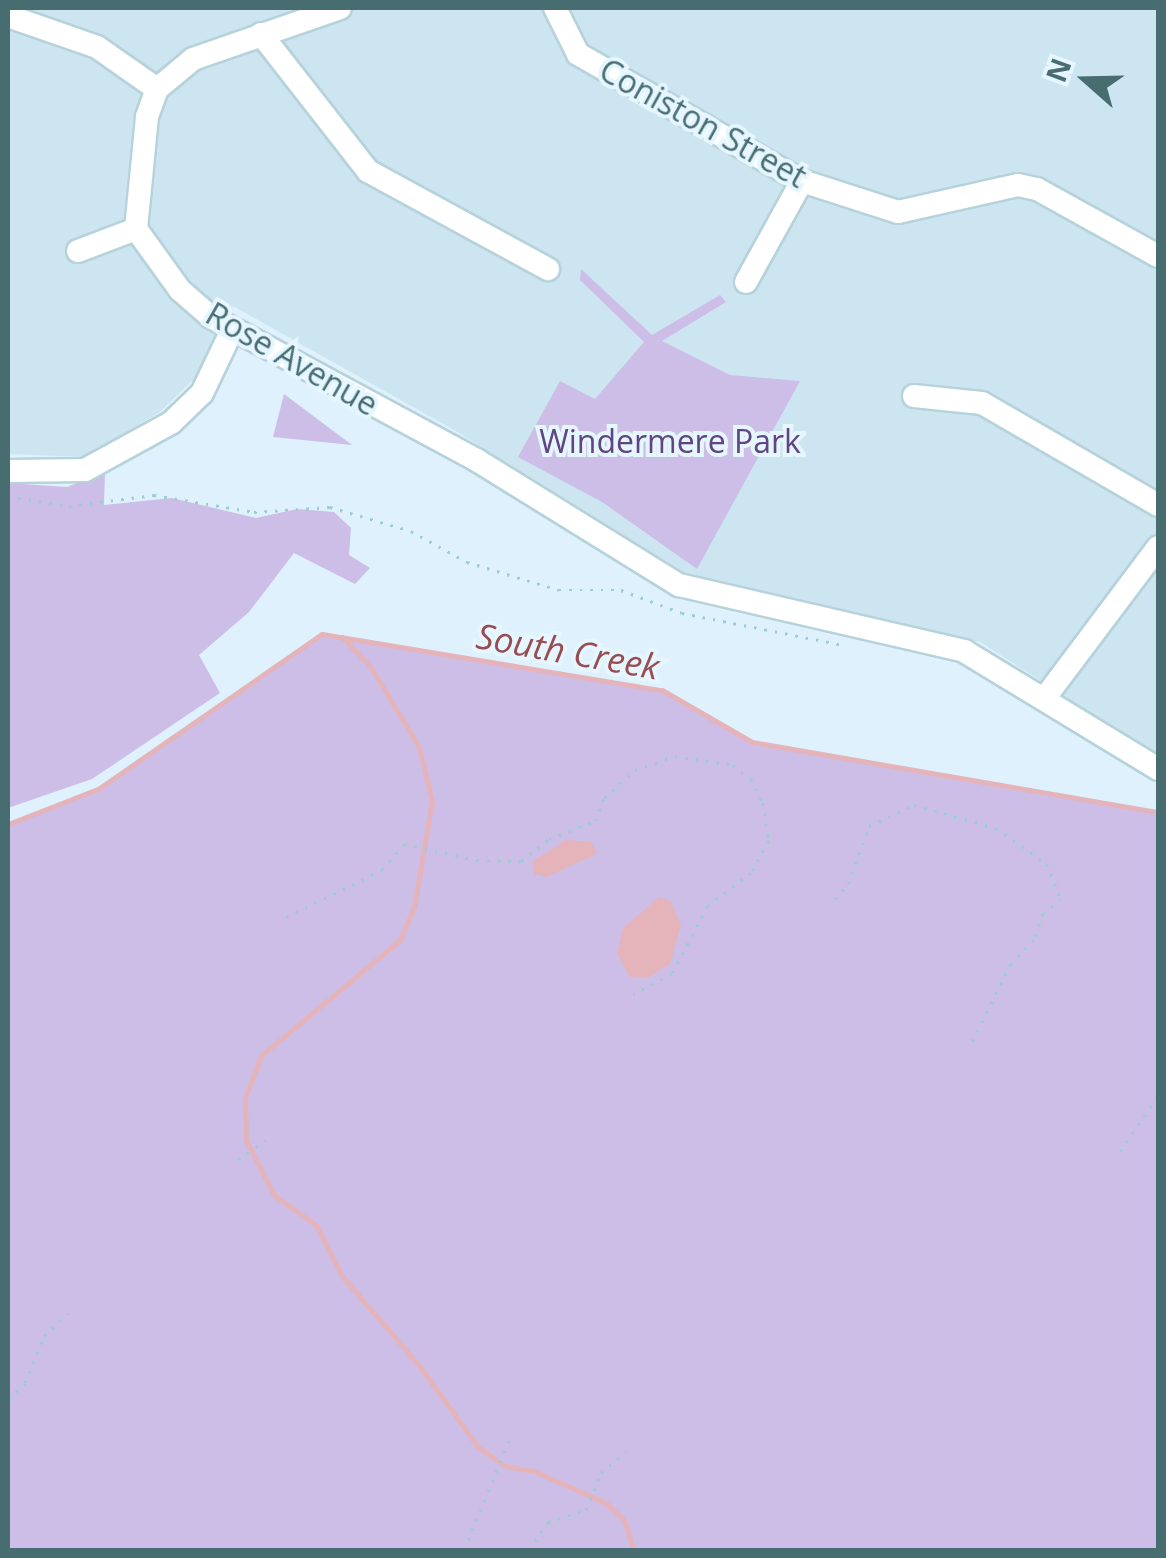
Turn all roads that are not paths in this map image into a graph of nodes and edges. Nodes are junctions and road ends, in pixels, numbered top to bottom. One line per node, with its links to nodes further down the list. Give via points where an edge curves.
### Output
1 (271, 8): 5 (street)
2 (340, 8): 5 (street)
3 (555, 8): 8 (street, Coniston Street, via 578,54)
4 (8, 16): 7 (street, via 97,48)
5 (295, 23): 6 (street)
6 (262, 34): 7 (street, via 193,60); 12 (street, via 368,171)
7 (157, 88): 9 (street, via 137,185)
8 (802, 181): 11 (street, Coniston Street, via 898,212 1018,186 1037,189); 13 (street)
9 (136, 230): 10 (street); 14 (street, Rose Avenue, via 180,290)
10 (78, 251)
11 (1158, 256)
12 (548, 269)
13 (746, 282)
14 (232, 330): 16 (street, via 202,392 171,423 85,470); 19 (street, Rose Avenue, via 478,461 678,585 946,644)
15 (914, 396): 17 (street, via 982,403)
16 (8, 471)
17 (1158, 505)
18 (1158, 546): 19 (street)
19 (1044, 699): 20 (street, Rose Avenue)
20 (1158, 769)

